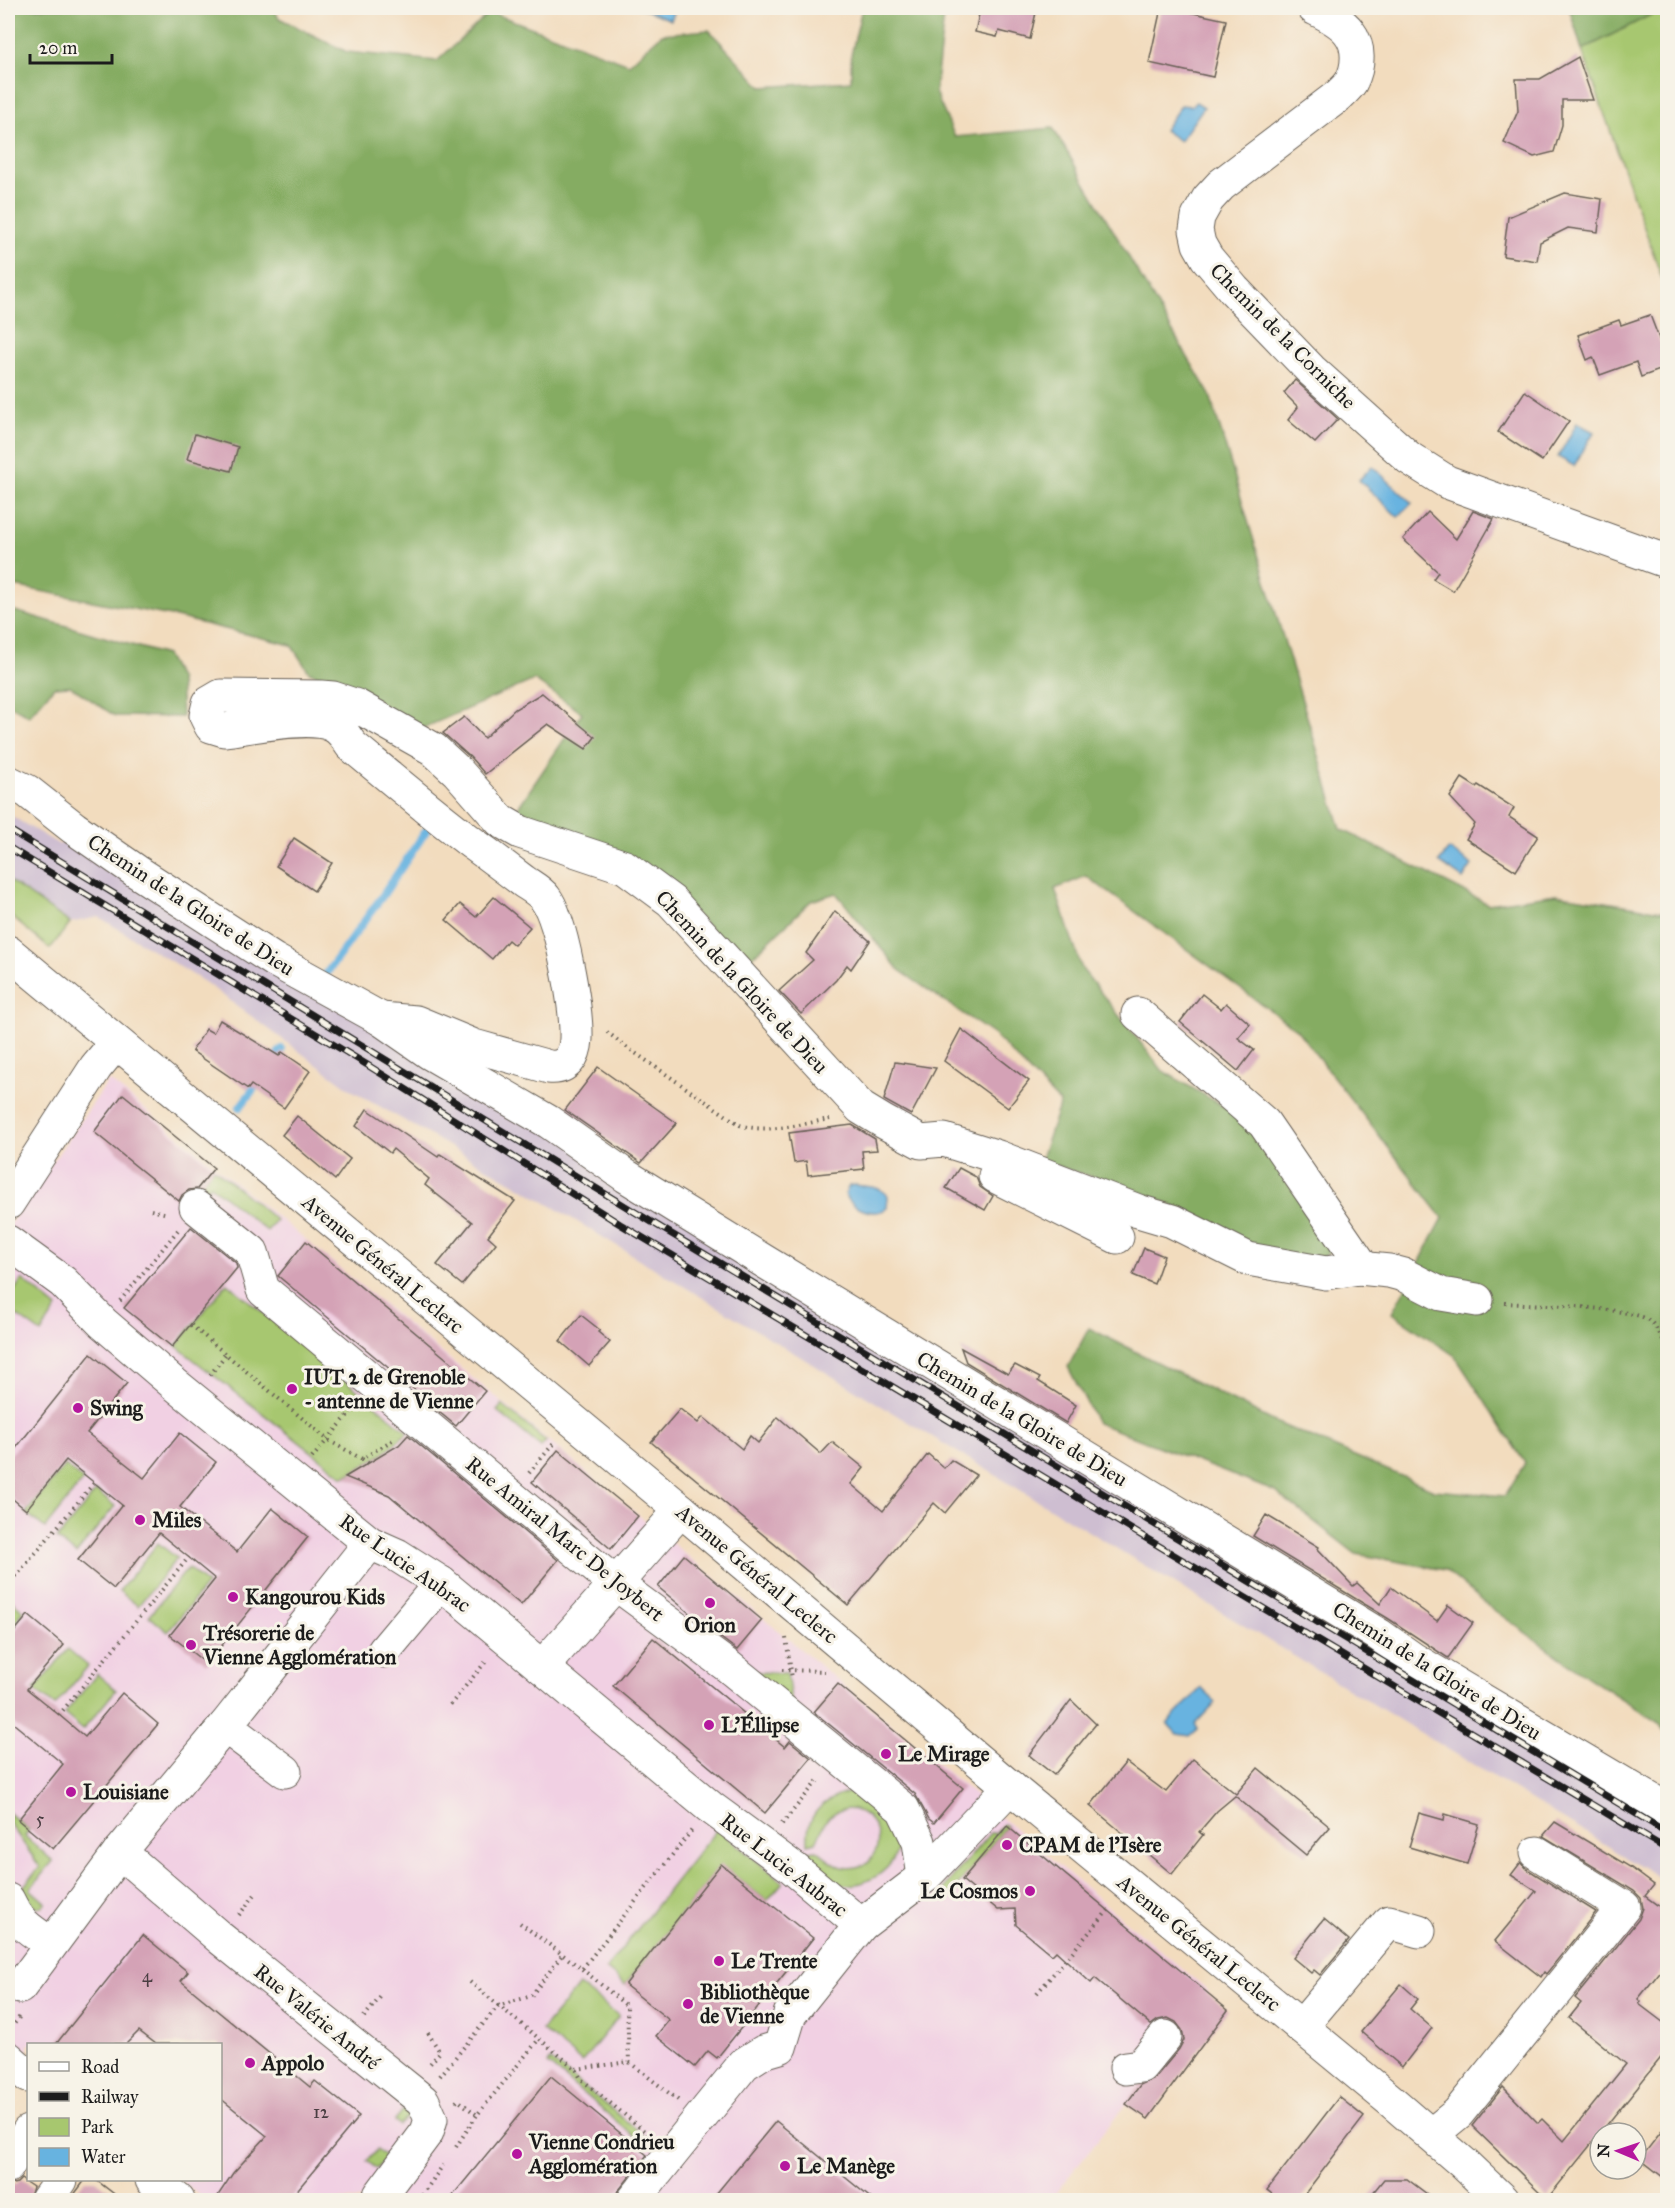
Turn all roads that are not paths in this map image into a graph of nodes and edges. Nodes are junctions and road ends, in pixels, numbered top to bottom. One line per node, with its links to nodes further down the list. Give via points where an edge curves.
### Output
1 (1314, 8): 2 (street, Chemin de la Corniche, via 1350,32 1357,48 1350,82 1338,96 1208,199 1197,217 1196,230 1207,258 1311,370 1409,458 1447,482)
2 (1668, 562)
3 (8, 782): 6 (street, Chemin de la Gloire de Dieu, via 27,791 211,921)
4 (8, 952): 7 (street, Avenue Général Leclerc)
5 (1138, 1014): 13 (street, via 1264,1123 1358,1260)
6 (381, 1019): 8 (street, Chemin de la Gloire de Dieu, via 416,1022 474,1047 557,1068 566,1064 575,1050 576,1036 556,918 544,897 450,826 351,745 332,724 308,720 224,729 211,726 206,716 209,702 221,696 333,699 357,706 417,738 456,771 501,820 520,832 625,867 671,901 861,1108); 24 (street, Chemin de la Gloire de Dieu, via 782,1272 1413,1659)
7 (116, 1043): 9 (street, via 96,1067); 15 (street, Avenue Général Leclerc)
8 (921, 1142): 11 (street); 13 (street, Chemin de la Gloire de Dieu, via 944,1140 998,1157 1172,1221 1248,1259 1326,1272)
9 (8, 1203)
10 (188, 1217): 18 (street, Rue Amiral Marc De Joybert, via 252,1252 262,1290)
11 (1117, 1237)
12 (24, 1249): 16 (street, Rue Lucie Aubrac, via 281,1471)
13 (1359, 1268): 14 (street, Chemin de la Gloire de Dieu, via 1404,1275 1441,1294)
14 (1477, 1300)
15 (681, 1510): 18 (street); 23 (street, Avenue Général Leclerc)
16 (370, 1542): 17 (street, Rue Lucie Aubrac); 21 (street)
17 (441, 1583): 19 (street); 20 (street, Rue Lucie Aubrac)
18 (616, 1584): 20 (street); 27 (street, Rue Amiral Marc De Joybert, via 729,1667 903,1809 919,1842)
19 (384, 1651)
20 (542, 1667): 29 (street, Rue Lucie Aubrac, via 710,1807 793,1868)
21 (225, 1726): 22 (street); 25 (street)
22 (285, 1771)
23 (1010, 1787): 27 (street); 33 (street, Avenue Général Leclerc)
24 (1668, 1810)
25 (120, 1852): 31 (street); 46 (street, Rue Valérie André, via 229,1946 423,2102 430,2119 427,2132 380,2195)
26 (1537, 1853): 39 (street, via 1624,1907 1458,2113)
27 (924, 1876): 29 (street)
28 (8, 1900): 31 (street, via 16,1918)
29 (861, 1925): 43 (street, via 790,2014 780,2047 744,2064 672,2153)
30 (1419, 1931): 33 (street, via 1389,1922)
31 (51, 1944): 32 (street)
32 (20, 1987)
33 (1301, 2027): 39 (street, Avenue Général Leclerc)
34 (1165, 2037): 36 (street, via 1141,2066)
35 (8, 2058): 37 (street)
36 (1126, 2068)
37 (27, 2075)
38 (27, 2134): 40 (street)
39 (1431, 2135): 47 (street, Avenue Général Leclerc)
40 (8, 2166)
41 (60, 2181): 44 (street)
42 (153, 2181): 45 (street)
43 (643, 2197)
44 (47, 2200)
45 (178, 2200)
46 (387, 2200)
47 (1502, 2200)

